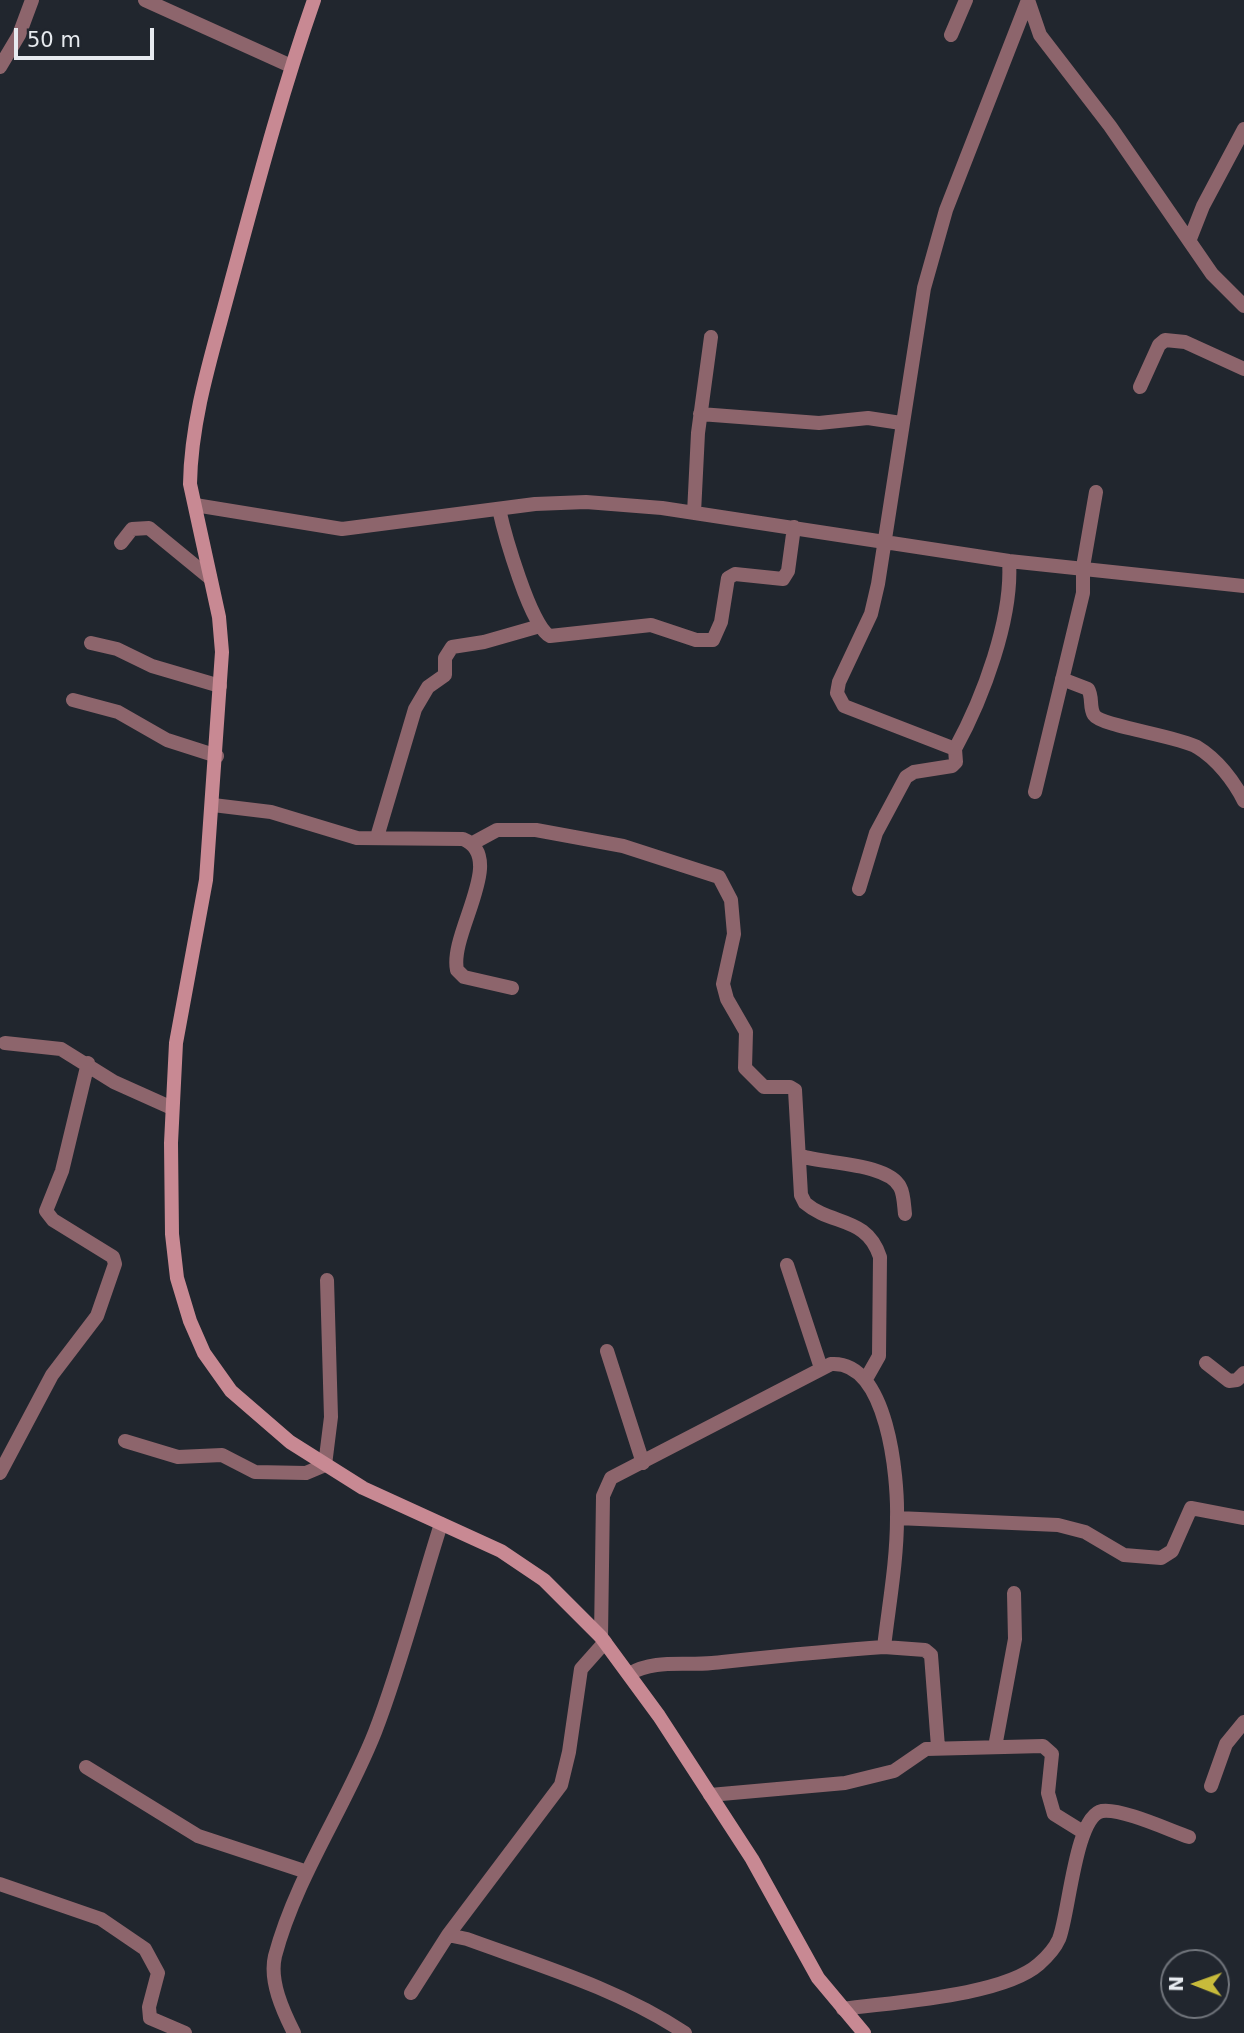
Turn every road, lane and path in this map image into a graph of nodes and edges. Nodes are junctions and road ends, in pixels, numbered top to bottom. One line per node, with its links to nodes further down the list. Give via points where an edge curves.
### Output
1 (32, 0): 9 (street)
2 (145, 0): 6 (street)
3 (314, 0): 8 (street)
4 (966, 0): 7 (street)
5 (1028, 0): 11 (street, via 1040,35); 17 (street, via 946,210 919,313)
6 (161, 4): 8 (street)
7 (951, 35)
8 (291, 66): 19 (street, via 200,404 191,469)
9 (0, 67)
10 (1244, 130): 11 (street)
11 (1190, 239): 12 (street, via 1212,274)
12 (1244, 306)
13 (711, 337): 16 (street)
14 (1244, 369): 15 (street, via 1172,339 1159,345)
15 (1140, 387)
16 (701, 414): 17 (street, via 819,423 868,418); 21 (street)
17 (901, 423): 23 (street)
18 (1096, 492): 26 (street)
19 (195, 505): 20 (street, via 342,529); 27 (street)
20 (499, 509): 21 (street, via 586,502); 29 (street, via 508,548)
21 (694, 513): 22 (street)
22 (794, 527): 23 (street); 29 (street, via 783,579 730,575 713,640 696,640 651,625 550,636)
23 (886, 540): 25 (street); 34 (street, via 871,614 839,682 839,701 915,736)
24 (121, 543): 27 (street, via 132,529 149,528)
25 (1009, 561): 26 (street); 34 (street, via 1011,587 999,632 969,725)
26 (1083, 567): 28 (street); 31 (street, via 1083,593)
27 (211, 578): 32 (street, via 219,617)
28 (1244, 586)
29 (540, 626): 39 (street, via 452,647 445,658 445,675 428,687 415,709)
30 (91, 643): 32 (street)
31 (1062, 679): 36 (street); 37 (street, via 1088,689 1092,712 1102,721 1170,735 1199,748 1222,768)
32 (220, 686): 35 (street)
33 (73, 701): 35 (street, via 118,712 167,740)
34 (956, 749): 41 (street, via 952,766 914,772 906,778 876,833)
35 (217, 756): 38 (street)
36 (1035, 792)
37 (1244, 801)
38 (213, 805): 39 (street, via 271,812 349,837); 45 (street, via 206,880 176,1043)
39 (377, 837): 40 (street)
40 (472, 843): 42 (street, via 478,848 481,870 456,947 457,970 464,977); 46 (street, via 497,830 536,830 624,846 719,877 731,900 734,934 723,984 746,1032 745,1068 764,1087 795,1090)
41 (859, 889)
42 (512, 988)
43 (5, 1042): 44 (street, via 61,1049)
44 (88, 1063): 45 (street, via 114,1082); 58 (street, via 62,1171 46,1211 113,1257 115,1264 97,1317 52,1375)
45 (172, 1108): 57 (street, via 172,1234 177,1278 190,1321 209,1361 231,1391 290,1442)
46 (801, 1156): 47 (street, via 880,1171 894,1178 901,1188); 54 (street, via 805,1203 866,1232 876,1243 880,1257 879,1356)
47 (905, 1214)
48 (787, 1265): 52 (street)
49 (327, 1280): 57 (street, via 331,1417)
50 (607, 1351): 56 (street)
51 (1206, 1363): 53 (street, via 1229,1381)
52 (821, 1368): 54 (street, via 842,1363); 56 (street)
53 (1244, 1373)
54 (866, 1379): 59 (street, via 887,1429)
55 (125, 1441): 57 (street, via 178,1458 222,1455 255,1472 306,1474)
56 (643, 1462): 63 (street, via 611,1478 603,1496)
57 (325, 1465): 61 (street)
58 (0, 1474)
59 (898, 1518): 60 (street, via 1058,1525 1085,1532 1124,1555 1161,1558 1172,1551 1191,1507); 64 (street)
60 (1244, 1518)
61 (441, 1524): 63 (street, via 501,1551 544,1580); 74 (street, via 375,1733)
62 (1014, 1593): 67 (street, via 1015,1639)
63 (603, 1639): 65 (street); 76 (street, via 581,1669 561,1785)
64 (884, 1647): 65 (street, via 712,1663 657,1663); 68 (street, via 925,1650 931,1655)
65 (629, 1674): 71 (street)
66 (1244, 1722): 70 (street, via 1226,1744)
67 (995, 1747): 68 (street); 72 (street, via 1049,1749 1050,1805 1054,1814)
68 (938, 1748): 71 (street, via 926,1749 894,1771 845,1783)
69 (86, 1768): 74 (street, via 198,1836)
70 (1211, 1786)
71 (710, 1796): 78 (street, via 752,1859 818,1978)
72 (1083, 1832): 73 (street, via 1094,1815 1103,1811); 78 (street, via 1060,1934 1038,1965 978,1990)
73 (1189, 1837)
74 (307, 1872): 80 (street, via 275,1958 274,1975 283,2011)
75 (0, 1884): 79 (street, via 101,1919 145,1949 158,1973 149,2018)
76 (448, 1935): 77 (street); 81 (street, via 612,1993)
77 (411, 1993)
78 (844, 2009): 82 (street)
79 (185, 2033)
80 (294, 2033)
81 (685, 2033)
82 (863, 2033)

